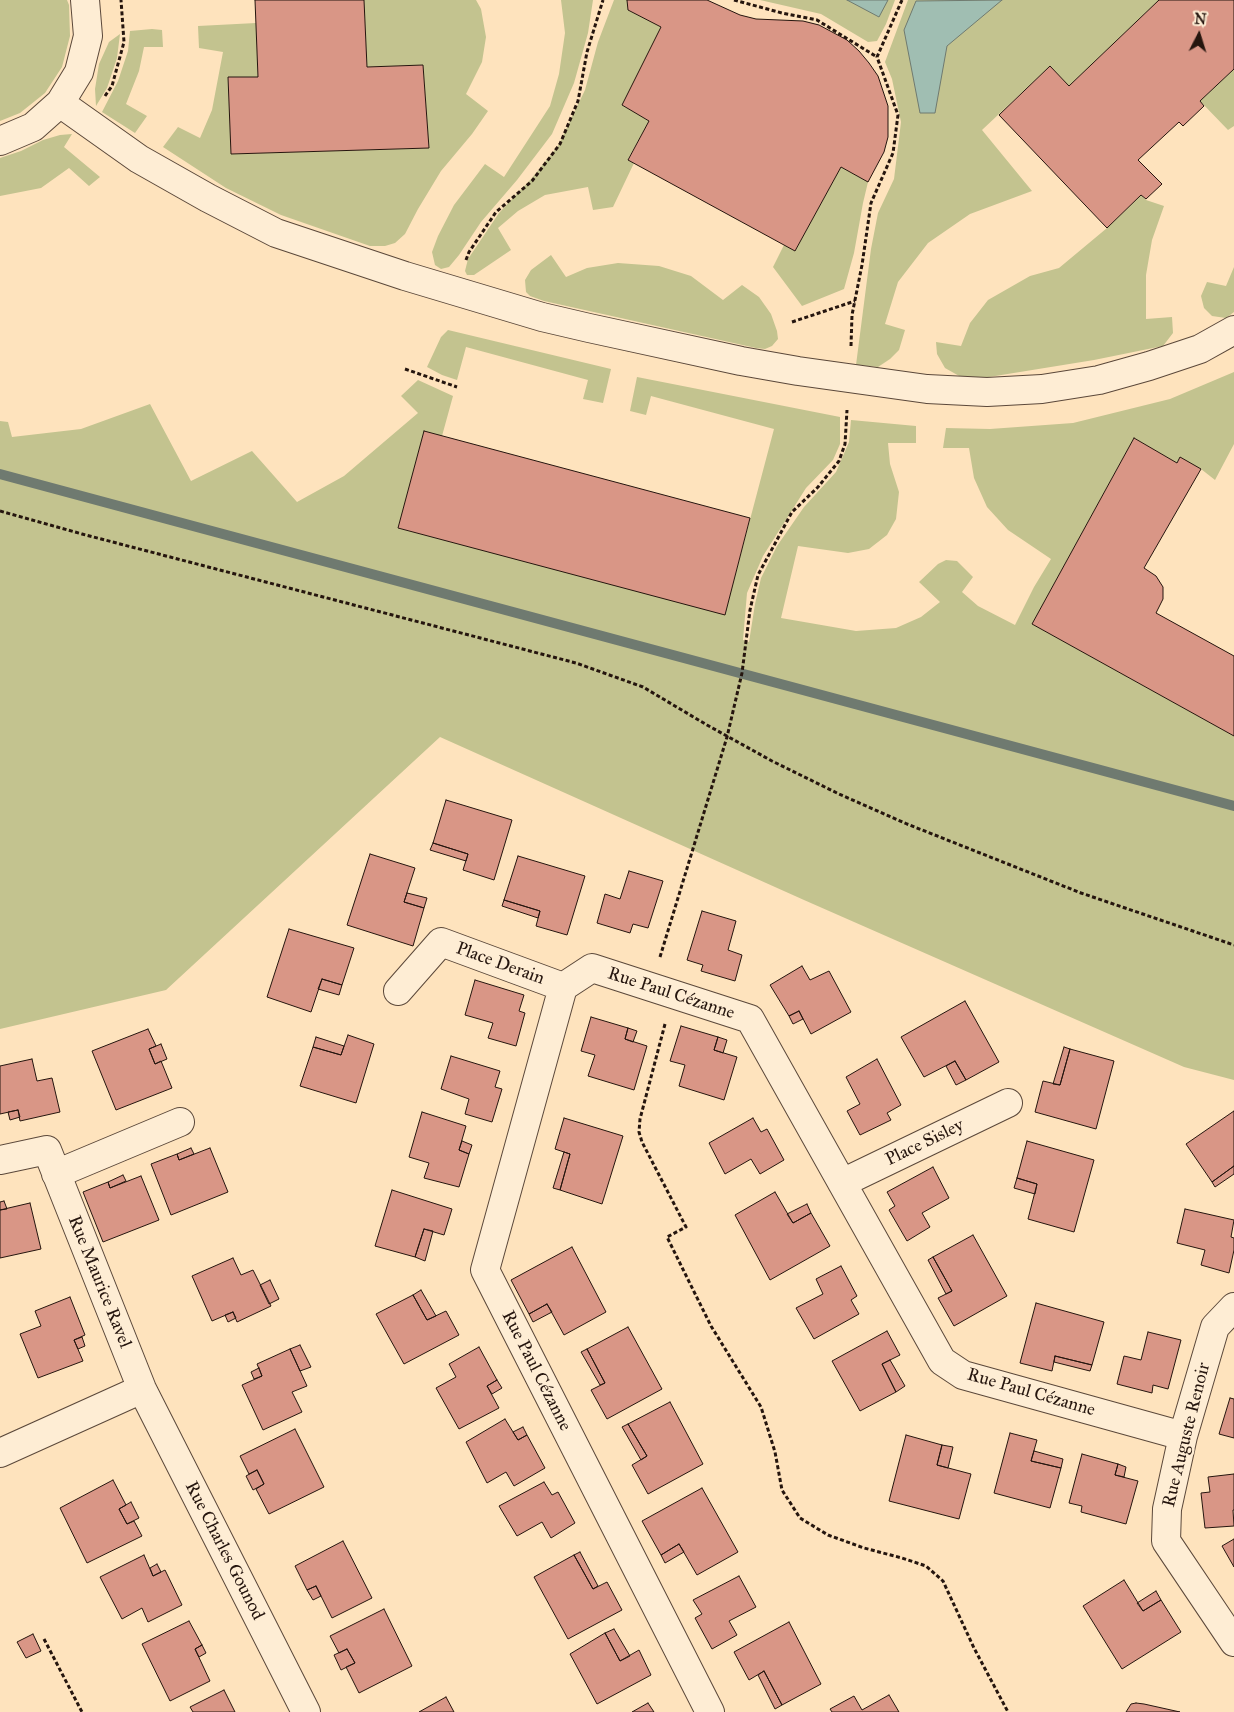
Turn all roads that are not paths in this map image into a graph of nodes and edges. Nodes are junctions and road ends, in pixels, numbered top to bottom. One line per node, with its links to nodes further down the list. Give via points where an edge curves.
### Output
1 (85, 0): 2 (street, via 88,36 79,72)
2 (60, 103): 3 (street, via 33,127); 4 (street, via 139,159 276,233 453,291 589,328 741,361 927,389 987,392 1042,389 1099,380 1149,366 1200,349)
3 (0, 141)
4 (1234, 330)
5 (563, 986): 6 (street, Place Derain, via 441,942); 11 (street, Rue Paul Cézanne, via 592,968 750,1019); 18 (street, Rue Paul Cézanne, via 485,1270)
6 (398, 991)
7 (1008, 1103): 11 (street, Place Sisley)
8 (180, 1122): 10 (street)
9 (0, 1160): 10 (street, Rue Maurice Ravel, via 47,1150)
10 (56, 1174): 13 (street, Rue Maurice Ravel)
11 (842, 1183): 14 (street, Rue Paul Cézanne, via 942,1361 964,1375)
12 (1234, 1307): 14 (street, Rue Auguste Renoir, via 1215,1327)
13 (142, 1389): 15 (street); 17 (street, Rue Charles Gounod)
14 (1183, 1436): 16 (street, Rue Auguste Renoir, via 1167,1509 1166,1542)
15 (0, 1453)
16 (1234, 1642)
17 (306, 1712)
18 (710, 1712)

